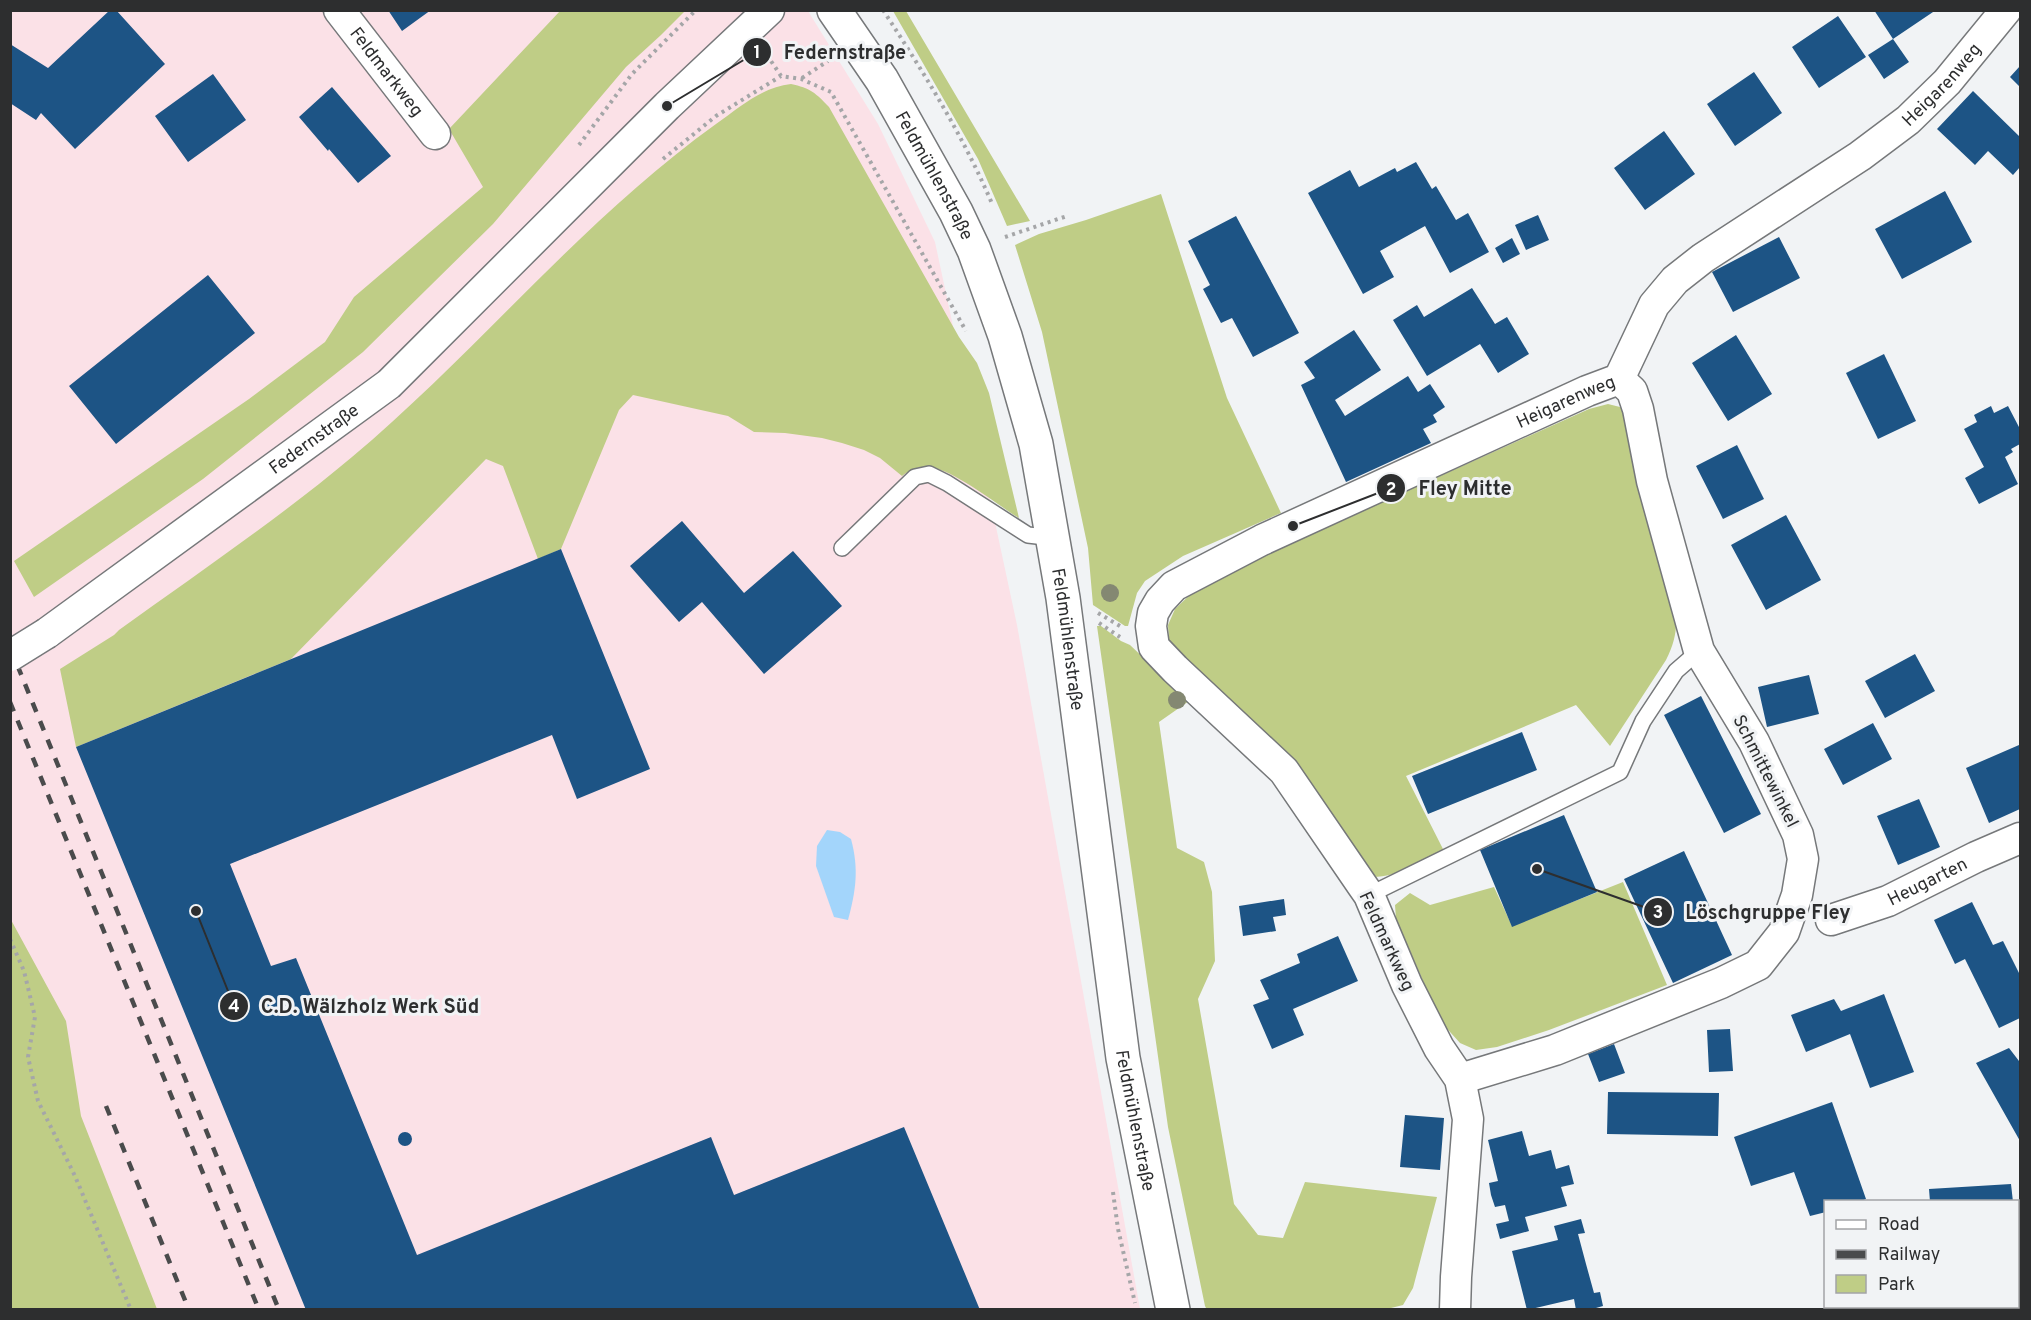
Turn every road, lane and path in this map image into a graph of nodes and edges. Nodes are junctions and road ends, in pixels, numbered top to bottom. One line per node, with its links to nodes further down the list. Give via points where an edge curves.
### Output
1 (339, 10): 6 (street, Feldmarkweg)
2 (696, 10): 7 (path, via 632,74)
3 (834, 10): 9 (street, Feldmühlenstraße, via 882,80)
4 (2006, 10): 11 (street, Heigarenweg, via 1947,82 1908,120 1675,280 1654,305)
5 (759, 19): 10 (path, via 781,76 801,79 831,92); 17 (street, Federnstraße, bridge, via 389,384)
6 (435, 134)
7 (575, 151)
8 (1067, 216): 9 (path)
9 (974, 250): 12 (street, Feldmühlenstraße, via 1005,336 1033,434)
10 (967, 333)
11 (1619, 379): 15 (street, Heigarenweg, via 1262,540 1174,586 1153,613 1151,626); 16 (street, Schmittewinkel, via 1632,391 1638,409 1652,481)
12 (1054, 538): 13 (lane, via 1028,535 929,474 915,477); 26 (street, Feldmühlenstraße, via 1123,1058)
13 (842, 548)
14 (1098, 612): 15 (path)
15 (1139, 634): 19 (street, Feldmarkweg, via 1284,771)
16 (1699, 651): 19 (lane, via 1676,671 1642,722 1620,772); 22 (street, Schmittewinkel, via 1754,742 1798,836 1803,859 1797,896 1784,932 1758,965 1721,983 1555,1050)
17 (10, 656)
18 (2020, 838): 20 (street, Heugarten, via 1888,901)
19 (1369, 895): 22 (street, Feldmarkweg, via 1407,985 1439,1048)
20 (1831, 920)
21 (10, 939): 24 (path, via 24,972 35,1017 28,1057 38,1101 75,1176)
22 (1460, 1079): 27 (street, Feldmarkweg, via 1468,1119)
23 (1112, 1182): 25 (path)
24 (131, 1310)
25 (1136, 1310)
26 (1173, 1310)
27 (1455, 1310)

